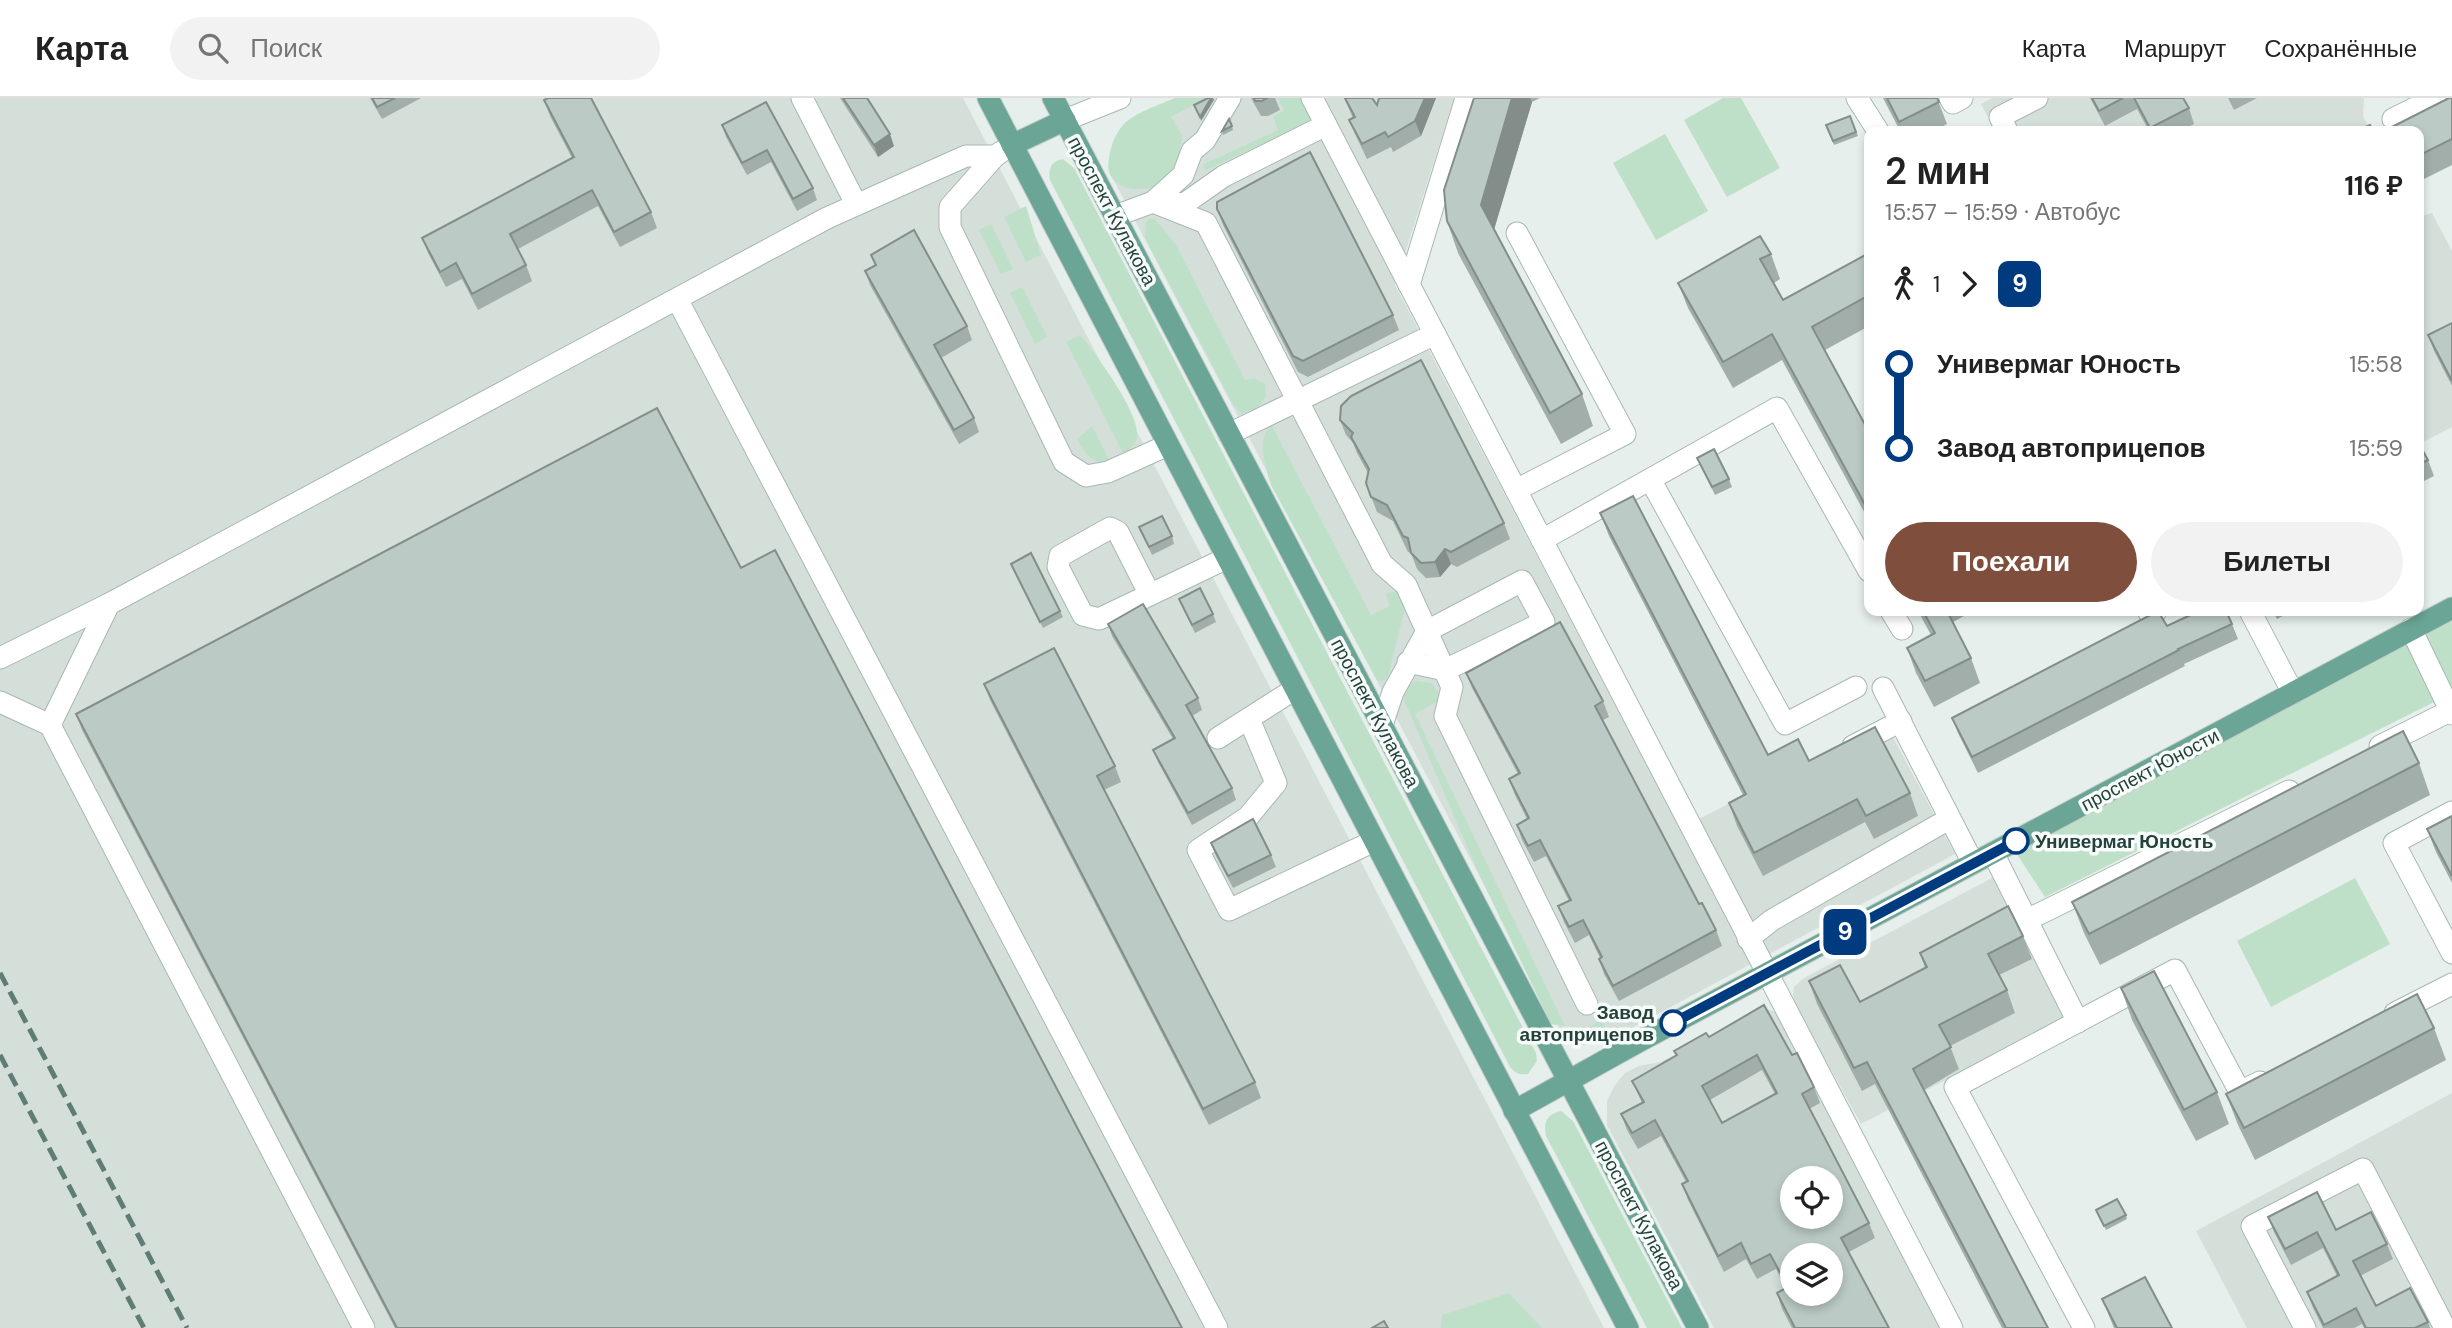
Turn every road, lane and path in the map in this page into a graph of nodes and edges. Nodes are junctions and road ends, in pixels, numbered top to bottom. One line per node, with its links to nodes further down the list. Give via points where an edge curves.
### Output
1 (802, 98): 20 (street)
2 (988, 98): 18 (main road)
3 (1053, 98): 14 (main road, проспект Кулакова)
4 (1120, 98): 14 (street)
5 (1230, 98): 19 (street, via 1205,140 1192,151 1183,175)
6 (1312, 98): 15 (street)
7 (1466, 98): 23 (street)
8 (1857, 98): 16 (street)
9 (1950, 98): 10 (street, via 1953,103)
10 (1962, 98)
11 (2036, 98): 17 (street, via 2000,117)
12 (2435, 98): 13 (street)
13 (2393, 119)
14 (1065, 120): 18 (main road); 21 (main road, проспект Кулакова)
15 (1326, 125): 19 (street, via 1224,176 1184,204); 23 (street)
16 (1875, 126)
17 (2004, 126)
18 (1004, 151): 20 (street, via 967,156); 28 (main road); 28 (street, via 950,207 950,227 1064,461 1086,476 1108,472)
19 (1153, 202): 21 (street); 26 (street, via 1206,223)
20 (856, 204): 24 (street)
21 (1115, 216): 27 (main road, проспект Кулакова)
22 (1517, 233): 30 (street, via 1625,434)
23 (1409, 285): 25 (street)
24 (677, 299): 35 (street); 74 (street)
25 (1435, 334): 26 (street); 30 (street)
26 (1298, 401): 27 (street); 39 (street, via 1382,564 1406,585)
27 (1229, 435): 52 (main road, проспект Кулакова)
28 (1168, 445): 32 (main road)
29 (1651, 481): 31 (street); 33 (street, via 1777,408); 43 (street, via 1785,724)
30 (1516, 490): 31 (street)
31 (1542, 540): 63 (street)
32 (1227, 558): 34 (street); 45 (main road)
33 (1864, 562)
34 (1150, 594): 34 (street, via 1118,532 1110,528 1060,556 1058,567 1083,615 1099,619)
35 (109, 604): 40 (street); 51 (street)
36 (2452, 608): 38 (main road, проспект Юности)
37 (2253, 616): 46 (street)
38 (2411, 629): 46 (main road, проспект Юности); 48 (street)
39 (1427, 631): 41 (street); 42 (street); 42 (street, via 1522,581 1544,622)
40 (0, 658)
41 (1408, 662): 42 (street); 52 (street)
42 (1445, 670): 67 (street, via 1452,687 1445,716)
43 (1856, 687)
44 (1883, 688): 50 (street)
45 (1295, 689): 49 (street); 59 (main road)
46 (2294, 693): 60 (main road, проспект Юности)
47 (0, 702): 51 (street)
48 (2451, 712): 55 (street)
49 (1249, 719): 53 (street); 59 (street, via 1276,783 1248,817 1198,850 1229,910)
50 (1901, 721): 54 (street); 58 (street)
51 (50, 725): 73 (street)
52 (1382, 726): 71 (main road, проспект Кулакова)
53 (1218, 738)
54 (1839, 753)
55 (2363, 754)
56 (2301, 785): 62 (street)
57 (2452, 812): 64 (street, via 2394,843)
58 (1949, 819): 61 (street); 63 (street, via 1772,920)
59 (1374, 841): 72 (main road)
60 (1993, 853): 61 (main road, проспект Юности); 62 (street)
61 (1973, 863): 65 (main road, проспект Юности)
62 (2027, 920): 68 (street)
63 (1748, 939): 65 (street)
64 (2452, 953)
65 (1767, 974): 71 (main road, проспект Юности); 77 (street)
66 (2452, 984): 69 (street)
67 (1587, 1004)
68 (2078, 1021): 70 (street, via 2175,970 2240,1092); 78 (street, via 1955,1087)
69 (2377, 1022)
70 (2278, 1073)
71 (1567, 1080): 72 (main road, проспект Юности); 76 (main road, проспект Кулакова)
72 (1514, 1111): 75 (main road)
73 (364, 1328)
74 (1217, 1328)
75 (1628, 1328)
76 (1698, 1328)
77 (1952, 1328)
78 (2084, 1328)
79 (2305, 1328): 80 (street, via 2252,1226 2363,1170)
80 (2445, 1328)

